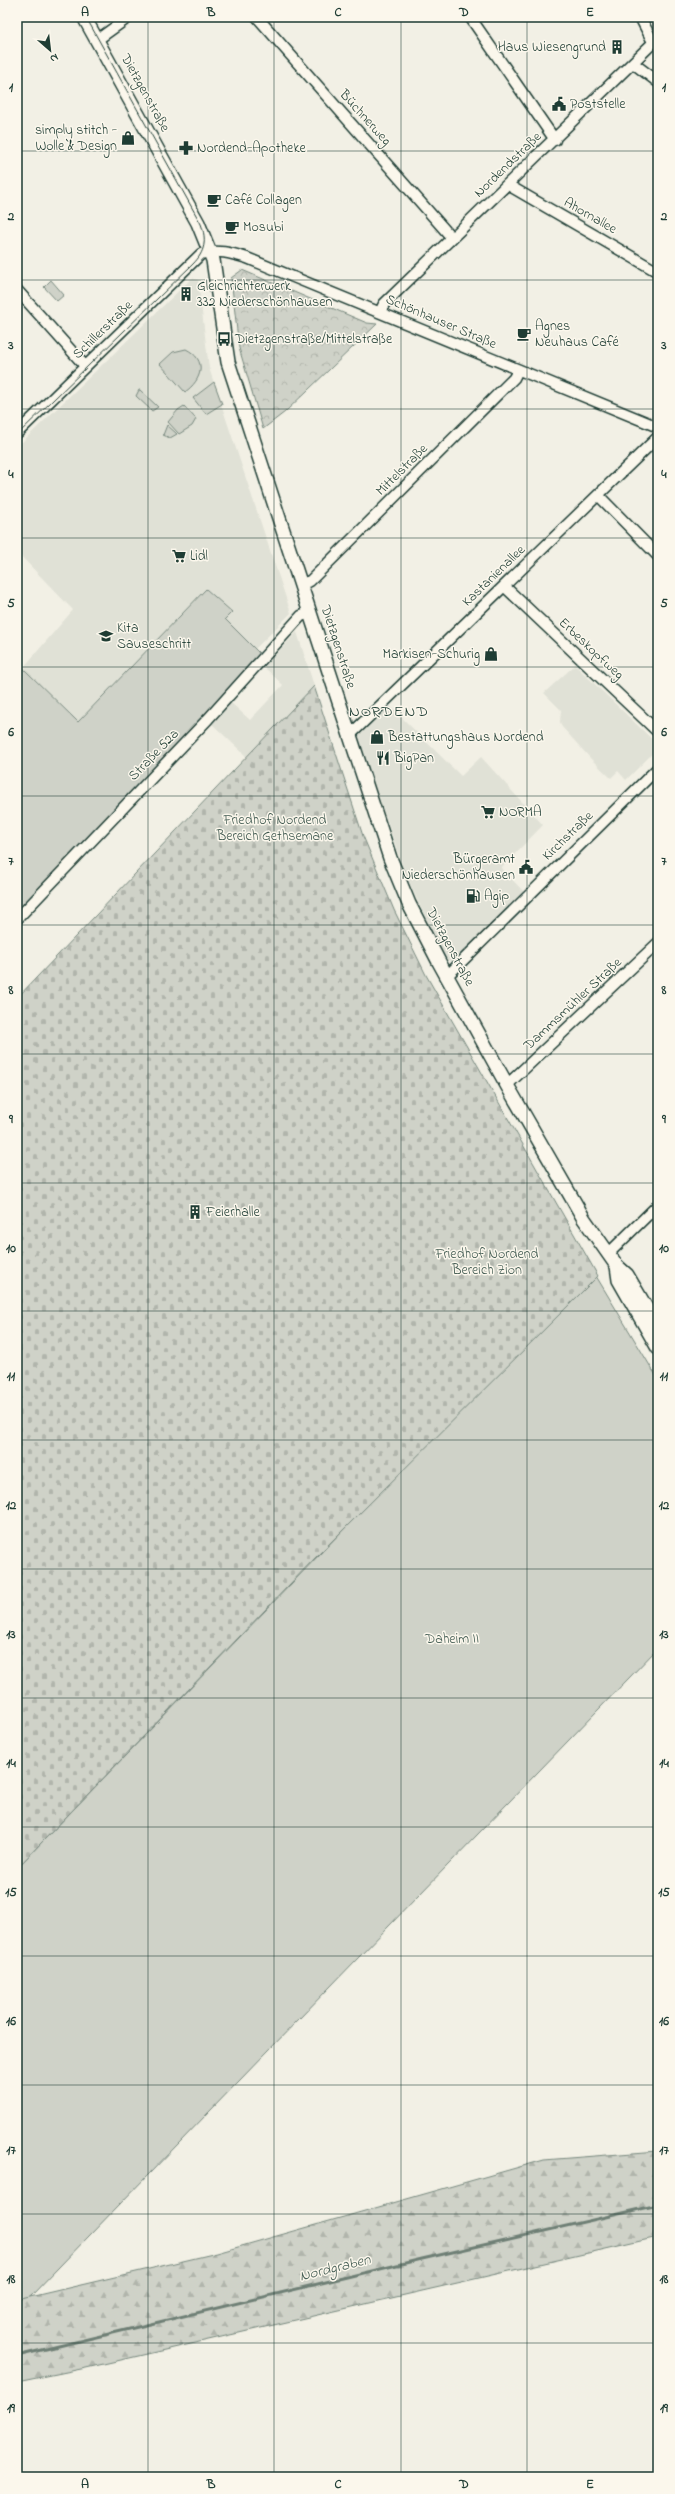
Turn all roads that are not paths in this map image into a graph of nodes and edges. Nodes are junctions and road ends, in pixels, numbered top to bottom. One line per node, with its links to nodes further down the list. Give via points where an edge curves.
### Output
1 (84, 17): 6 (main road, Dietzgenstraße)
2 (129, 17): 6 (street)
3 (257, 17): 12 (street, Büchnerweg)
4 (470, 17): 10 (street)
5 (640, 17): 7 (street)
6 (97, 40): 13 (main road, Dietzgenstraße, via 198,223)
7 (656, 40): 8 (street, Nordendstraße)
8 (633, 63): 9 (street); 10 (street, Nordendstraße)
9 (658, 82)
10 (554, 140): 11 (street, Nordendstraße)
11 (508, 185): 12 (street, Nordendstraße); 14 (street, Ahornallee)
12 (452, 238): 16 (street, Nordendstraße, via 384,304)
13 (210, 251): 16 (street, Schönhauser Straße, via 228,252 246,258); 17 (street, Schillerstraße, via 201,254); 24 (main road, Dietzgenstraße, via 228,362)
14 (658, 272)
15 (17, 290): 17 (street)
16 (380, 312): 18 (street, Schönhauser Straße)
17 (85, 366): 20 (street, Schillerstraße)
18 (518, 370): 19 (street, Schönhauser Straße); 24 (street, Mittelstraße, via 514,378 310,581)
19 (658, 427)
20 (17, 433)
21 (658, 437): 22 (street, Kastanienallee)
22 (599, 496): 23 (street); 25 (street, Kastanienallee)
23 (658, 556)
24 (301, 584): 26 (main road, Dietzgenstraße)
25 (504, 586): 27 (street, Erbeskopfweg); 28 (street, Kastanienallee)
26 (310, 613): 28 (main road, Dietzgenstraße); 30 (street, Straße 52a, via 301,616 208,719)
27 (658, 732)
28 (350, 735): 32 (main road, Dietzgenstraße, via 396,872)
29 (658, 768): 32 (street, Kirchstraße)
30 (17, 918)
31 (658, 943): 33 (street, Dammsmühler Straße)
32 (447, 976): 33 (main road, Dietzgenstraße)
33 (507, 1085): 35 (main road, Dietzgenstraße, via 584,1219)
34 (658, 1204): 35 (street)
35 (608, 1254): 36 (main road, Dietzgenstraße)
36 (617, 1266): 37 (main road, Dietzgenstraße, via 627,1275); 38 (main road, Dietzgenstraße, via 619,1280)
37 (658, 1328)
38 (658, 1348)

